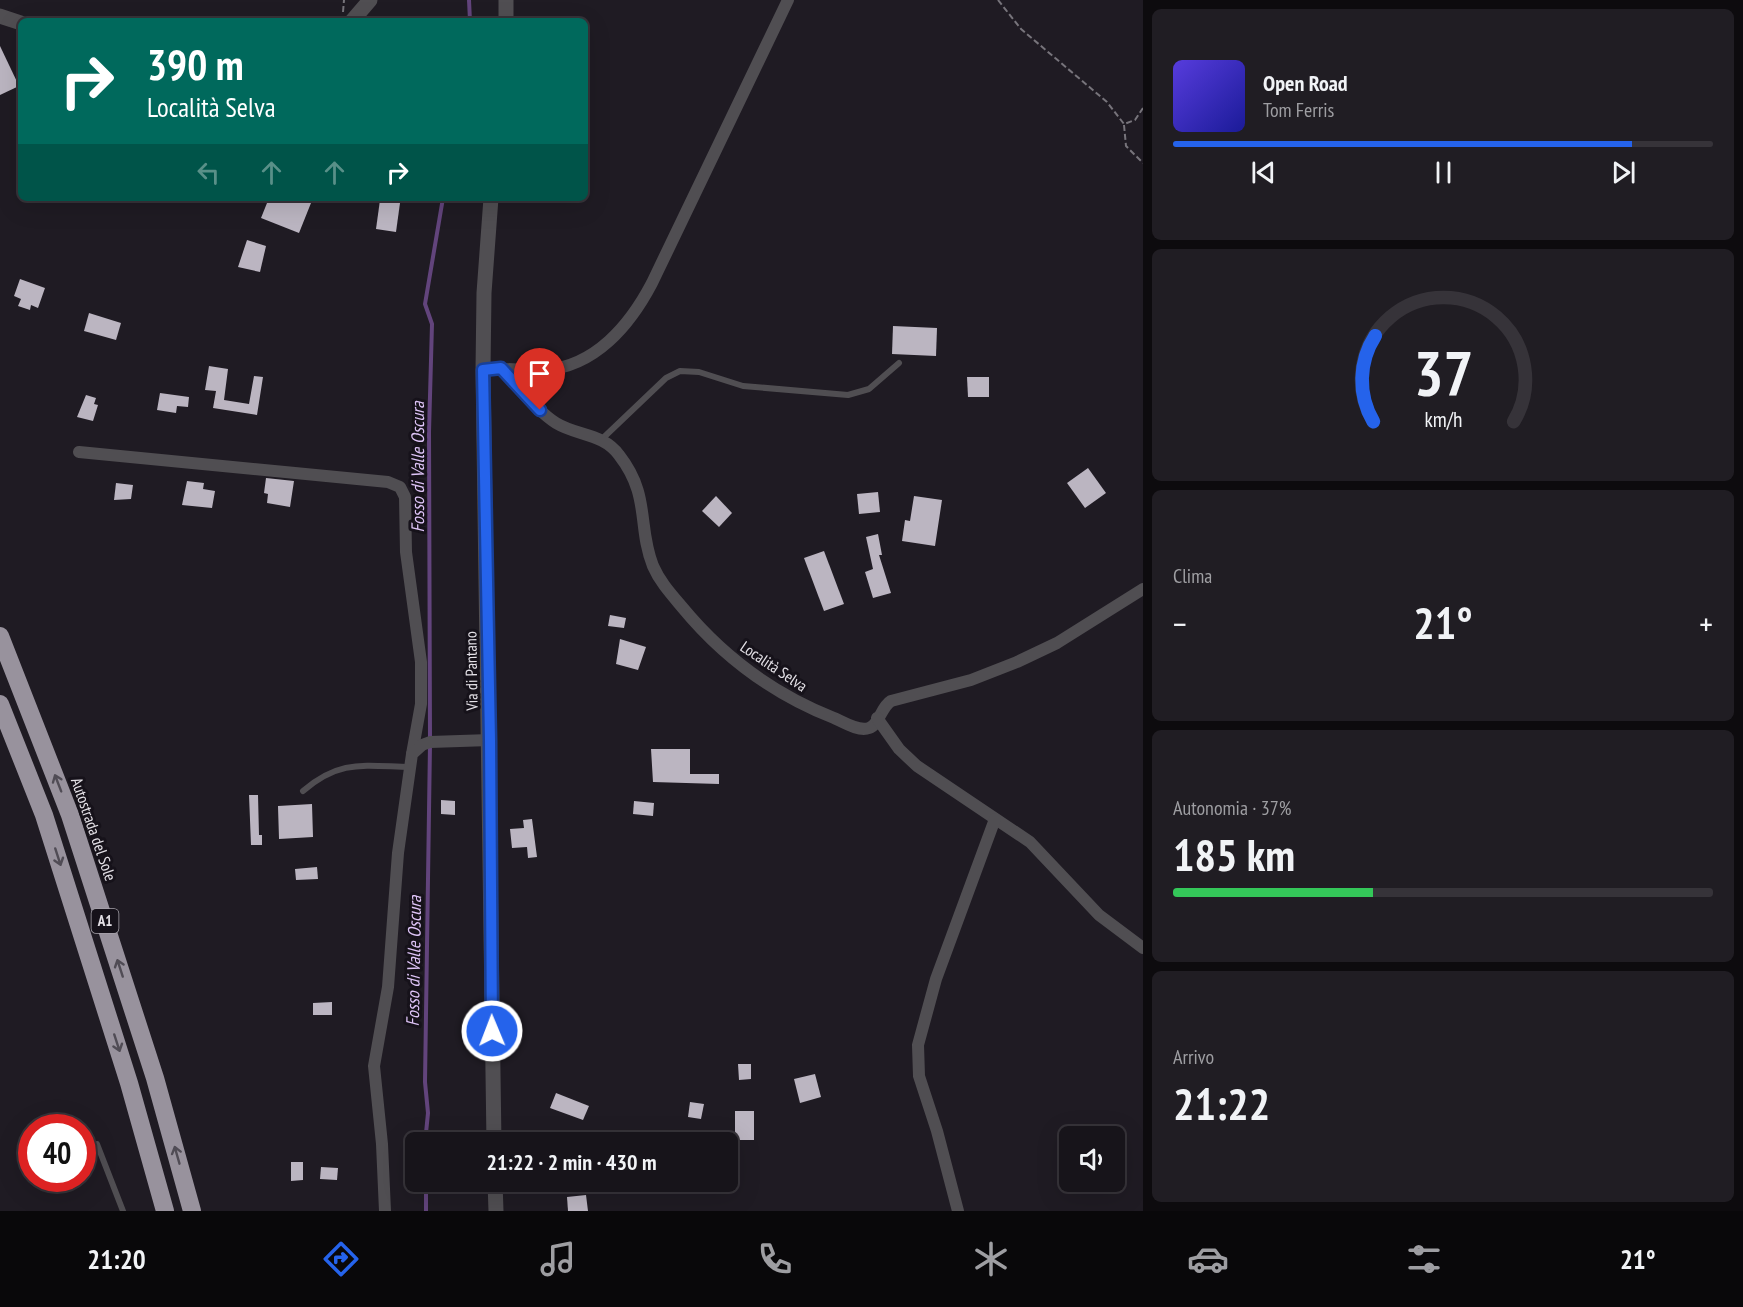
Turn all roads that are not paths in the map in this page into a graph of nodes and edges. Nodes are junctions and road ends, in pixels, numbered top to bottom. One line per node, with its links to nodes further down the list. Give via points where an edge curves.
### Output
1 (370, 0): 5 (street)
2 (506, 0): 6 (street)
3 (788, 0): 10 (street, via 652,283 625,325 594,353 568,365 544,370)
4 (0, 16): 7 (street)
5 (355, 18)
6 (506, 18)
7 (18, 22)
8 (491, 201): 11 (street, Via di Pantano)
9 (898, 363): 12 (lane, via 875,386 848,395 743,386 680,370 666,378)
10 (501, 368): 11 (street); 12 (street, Località Selva, via 555,422)
11 (483, 370): 18 (street, Via di Pantano)
12 (602, 439): 17 (street, Località Selva, via 620,455 637,486 657,574 703,631 754,676 795,702 861,728 871,728)
13 (79, 452): 19 (street, via 388,482 400,487 405,497 406,552 421,662 421,704)
14 (1143, 590): 17 (street, Località Selva, via 1040,652 979,677 891,701)
15 (0, 636): 28 (highway, Autostrada del Sole / A1, one-way to 15, via 155,1078 70,815)
16 (0, 704): 27 (highway, A1, one-way to 27, via 44,815)
17 (877, 718): 21 (street, via 917,766)
18 (490, 740): 19 (street, via 430,742 422,745); 23 (street, Via di Pantano)
19 (411, 760): 20 (lane, via 342,767 325,773); 29 (street, via 398,853 388,987 374,1066)
20 (303, 791)
21 (995, 819): 22 (street, via 1036,847 1099,915); 31 (street, via 936,979 918,1045 919,1076)
22 (1143, 948)
23 (495, 1132)
24 (98, 1144): 26 (lane)
25 (495, 1192): 30 (street)
26 (123, 1211)
27 (165, 1211)
28 (192, 1211)
29 (386, 1211)
30 (496, 1211)
31 (958, 1211)

